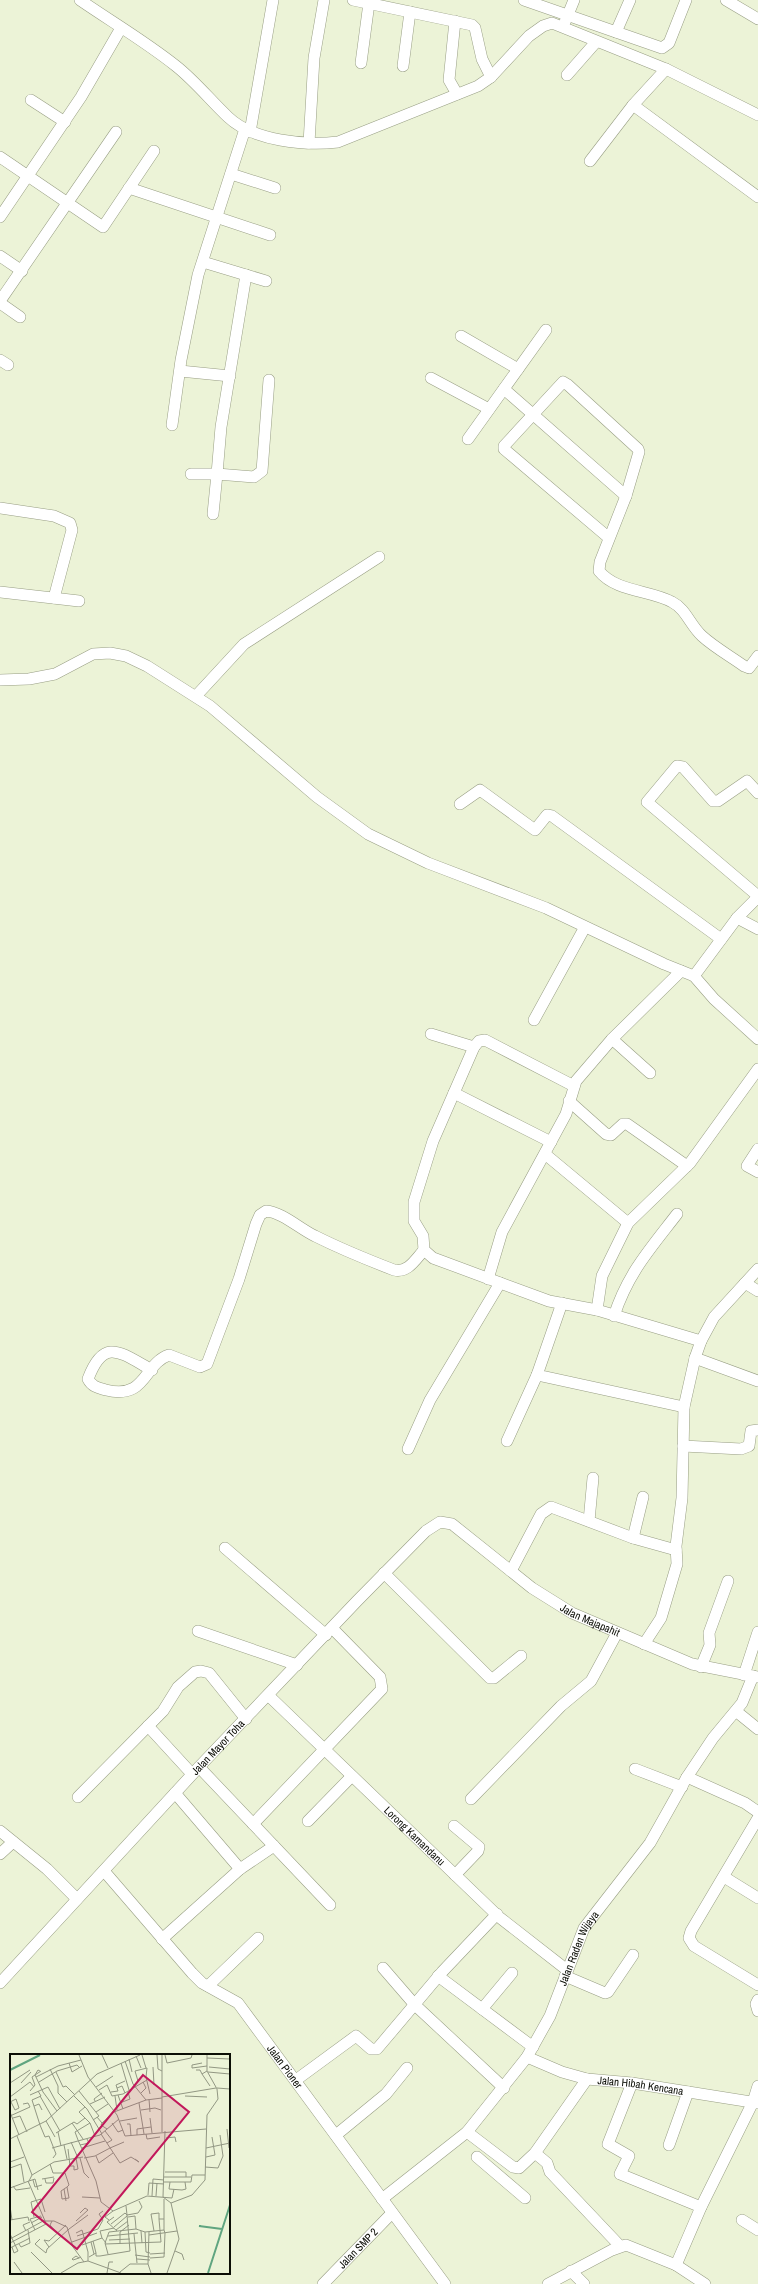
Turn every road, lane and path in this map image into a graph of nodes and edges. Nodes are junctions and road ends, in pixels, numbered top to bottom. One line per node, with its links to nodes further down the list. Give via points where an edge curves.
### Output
1 (80, 0): 15 (street)
2 (273, 0): 28 (street)
3 (324, 0): 30 (street, via 314,58)
4 (353, 0): 10 (street)
5 (524, 0): 14 (street)
6 (574, 0): 14 (street)
7 (630, 0): 16 (street)
8 (686, 0): 16 (street, via 666,46 662,48)
9 (726, 0): 12 (street)
10 (369, 3): 11 (street); 18 (street)
11 (410, 12): 13 (street); 19 (street)
12 (758, 19)
13 (455, 21): 22 (street, via 475,28 482,59); 23 (street, via 449,80)
14 (565, 21): 16 (street); 17 (street); 22 (street, via 543,26 529,36)
15 (121, 28): 27 (street); 28 (street, via 177,67 229,118)
16 (616, 32)
17 (596, 42): 20 (street); 21 (street)
18 (361, 63)
19 (403, 66)
20 (666, 69): 25 (street); 26 (street)
21 (567, 75)
22 (490, 77): 23 (street)
23 (457, 94): 30 (street, via 338,142)
24 (31, 100): 27 (street)
25 (633, 104): 33 (street); 38 (street)
26 (758, 115)
27 (65, 122): 35 (street)
28 (248, 130): 30 (street, via 288,141); 34 (street)
29 (116, 132): 39 (street)
30 (309, 143)
31 (154, 151): 36 (street)
32 (0, 157): 35 (street)
33 (590, 161)
34 (231, 174): 37 (street); 41 (street)
35 (28, 176): 39 (street); 40 (street)
36 (129, 188): 39 (street, via 103,227); 41 (street)
37 (275, 188)
38 (758, 197)
39 (67, 203): 45 (street)
40 (2, 210)
41 (217, 218): 42 (street); 44 (street)
42 (270, 235)
43 (0, 256): 45 (street)
44 (203, 262): 46 (street); 53 (street, via 198,275)
45 (22, 270): 48 (street)
46 (246, 275): 47 (street); 54 (street)
47 (266, 281)
48 (0, 302): 49 (street)
49 (20, 317)
50 (546, 330): 52 (street)
51 (461, 336): 52 (street)
52 (518, 369): 57 (street)
53 (180, 371): 54 (street); 60 (street)
54 (230, 376): 63 (street, via 221,427)
55 (431, 378): 58 (street)
56 (269, 380): 63 (street, via 262,471 254,477)
57 (504, 389): 58 (street); 59 (street)
58 (489, 409): 61 (street)
59 (533, 413): 64 (street); 64 (street, via 562,382 568,385 638,449); 67 (street, via 504,449)
60 (172, 425)
61 (468, 439)
62 (191, 474): 63 (street)
63 (217, 474): 66 (street)
64 (626, 496): 67 (street)
65 (0, 508): 70 (street, via 54,516 70,524 72,530)
66 (214, 514)
67 (608, 538): 72 (street, via 599,566 603,576 672,602 681,608 702,637 744,666 749,668)
68 (379, 557): 74 (street, via 244,644)
69 (0, 592): 70 (street)
70 (54, 598): 71 (street)
71 (79, 601)
72 (758, 656)
73 (0, 680): 74 (street, via 30,679 55,674 93,654 110,652 147,666)
74 (196, 696): 79 (street, via 317,797 368,834 428,863 546,908)
75 (758, 793): 77 (street, via 747,781 718,801 713,801 683,767 677,766 647,802)
76 (460, 804): 81 (street, via 480,790 535,830 544,817 552,816)
77 (758, 896): 78 (street)
78 (737, 918): 80 (street); 81 (street)
79 (585, 927): 82 (street); 84 (street)
80 (758, 928)
81 (721, 939): 83 (street)
82 (681, 971): 83 (street); 86 (street)
83 (694, 976): 87 (street)
84 (534, 1020)
85 (430, 1034): 88 (street)
86 (612, 1039): 90 (street); 91 (street, via 579,1075)
87 (758, 1039)
88 (474, 1047): 91 (street, via 479,1041 485,1040); 92 (street)
89 (758, 1069): 97 (street)
90 (650, 1073)
91 (574, 1086): 93 (street)
92 (454, 1093): 94 (street); 101 (street, via 433,1141 414,1202 414,1221 423,1236)
93 (569, 1102): 94 (street); 97 (street, via 606,1134 611,1135 623,1124 627,1124)
94 (551, 1142): 96 (street)
95 (758, 1149): 98 (street, via 748,1166)
96 (545, 1154): 100 (street); 103 (street, via 502,1232)
97 (686, 1166): 100 (street)
98 (758, 1172)
99 (677, 1214): 109 (street, via 634,1269 621,1294)
100 (628, 1222): 108 (street, via 602,1276)
101 (424, 1250): 103 (street, via 433,1258); 112 (street, via 406,1270 394,1270 348,1252 282,1216 266,1211 260,1215 256,1224 239,1280 207,1364 200,1367 169,1355 161,1359)
102 (758, 1270): 105 (street)
103 (488, 1280): 104 (street)
104 (500, 1283): 107 (street, via 549,1301); 119 (street, via 430,1400)
105 (745, 1283): 106 (street); 110 (street, via 714,1317)
106 (758, 1292)
107 (562, 1302): 108 (street); 113 (street)
108 (597, 1310): 109 (street)
109 (614, 1316): 110 (street)
110 (701, 1340): 111 (street)
111 (695, 1358): 114 (street); 115 (street)
112 (152, 1370): 112 (street, via 135,1387 126,1391 110,1391 97,1387 88,1379 92,1368 105,1352 121,1352)
113 (537, 1375): 115 (street); 117 (street)
114 (758, 1381)
115 (684, 1407): 118 (street)
116 (758, 1430): 118 (street, via 752,1431 748,1446 741,1449)
117 (507, 1441)
118 (683, 1446): 126 (street, via 682,1498)
119 (408, 1449)
120 (593, 1478): 123 (street)
121 (643, 1497): 124 (street)
122 (444, 1521): 127 (street, Jalan Majapahit, via 461,1530); 128 (street, Jalan Mayor Toha, via 426,1531)
123 (589, 1521): 124 (street); 127 (street, via 554,1507 547,1508 540,1514)
124 (633, 1538): 126 (street)
125 (225, 1548): 131 (street)
126 (676, 1550): 134 (street, via 677,1564 661,1618)
127 (511, 1571): 133 (street, Jalan Majapahit, via 557,1606)
128 (384, 1573): 131 (street, Jalan Mayor Toha); 135 (street, via 490,1678 494,1678)
129 (728, 1581): 137 (street, via 708,1633 710,1645)
130 (198, 1631): 136 (street)
131 (329, 1631): 136 (street, Jalan Mayor Toha); 144 (street, via 380,1676 382,1683 378,1694)
132 (758, 1632): 138 (street, Jalan Raden Wijaya)
133 (617, 1633): 134 (street, Jalan Majapahit); 151 (street, via 591,1681 561,1706)
134 (644, 1644): 137 (street, Jalan Majapahit)
135 (521, 1656)
136 (297, 1665): 139 (street, Jalan Mayor Toha)
137 (701, 1667): 138 (street, Jalan Majapahit)
138 (752, 1676): 140 (street, Jalan Raden Wijaya, via 746,1696)
139 (269, 1696): 141 (street, Jalan Mayor Toha); 144 (street, Lorong Kamandanu)
140 (736, 1712): 143 (street); 148 (street, Jalan Raden Wijaya, via 714,1738)
141 (246, 1719): 142 (street, via 209,1673 201,1670 195,1672 176,1690); 146 (street, Jalan Mayor Toha)
142 (148, 1726): 146 (street); 150 (street)
143 (758, 1729)
144 (324, 1751): 147 (street, Lorong Kamandanu); 155 (street)
145 (635, 1769): 148 (street)
146 (196, 1771): 149 (street, Jalan Mayor Toha); 155 (street)
147 (351, 1776): 154 (street); 163 (street, Lorong Kamandanu)
148 (685, 1782): 152 (street, via 745,1803); 174 (street, Jalan Raden Wijaya, via 650,1843 584,1928)
149 (175, 1793): 161 (street); 162 (street, Jalan Mayor Toha)
150 (78, 1797)
151 (471, 1799)
152 (758, 1812)
153 (758, 1818): 164 (street)
154 (308, 1821)
155 (253, 1824): 159 (street)
156 (454, 1826): 163 (street, via 479,1847)
157 (0, 1831): 158 (street)
158 (13, 1842): 160 (street); 166 (street, via 47,1869)
159 (274, 1846): 161 (street); 167 (street)
160 (0, 1854)
161 (240, 1869): 170 (street)
162 (104, 1871): 166 (street, Jalan Mayor Toha); 170 (street, Jalan Pioner)
163 (455, 1875): 168 (street, Lorong Kamandanu)
164 (724, 1877): 165 (street); 177 (street, via 689,1938 694,1946)
165 (758, 1898)
166 (77, 1900): 176 (street, Jalan Mayor Toha)
167 (330, 1905)
168 (497, 1914): 174 (street, Lorong Kamandanu); 175 (street)
169 (258, 1938): 178 (street)
170 (162, 1939): 178 (street, Jalan Pioner, via 192,1974)
171 (633, 1955): 174 (street, Lorong Kamandanu, via 605,1993)
172 (383, 1968): 180 (street)
173 (512, 1972): 181 (street)
174 (566, 1973): 183 (street, Jalan Raden Wijaya, via 546,2023)
175 (438, 1976): 180 (street); 181 (street)
176 (0, 1983)
177 (758, 1985)
178 (208, 1986): 187 (street, Jalan Pioner, via 238,2002)
179 (758, 2000): 182 (street)
180 (415, 2005): 187 (street, via 377,2049 371,2049 356,2036); 190 (street)
181 (482, 2009): 183 (street)
182 (758, 2011)
183 (533, 2047): 184 (street, Jalan Raden Wijaya)
184 (527, 2057): 186 (street, Jalan Hibah Kencana, via 562,2072); 190 (street, Jalan Raden Wijaya)
185 (407, 2068): 194 (street, via 386,2094)
186 (587, 2079): 188 (street, Jalan Hibah Kencana); 196 (street)
187 (296, 2080): 194 (street, Jalan Pioner)
188 (632, 2083): 191 (street, Jalan Hibah Kencana); 202 (street, via 608,2144 629,2156 621,2174)
189 (758, 2086): 192 (street)
190 (504, 2088): 193 (street, Jalan Raden Wijaya)
191 (688, 2092): 192 (street, Jalan Hibah Kencana); 195 (street)
192 (756, 2103): 202 (street)
193 (467, 2132): 198 (street); 201 (street, Jalan Raden Wijaya)
194 (336, 2135): 201 (street, Jalan Pioner)
195 (669, 2145)
196 (535, 2153): 198 (street, via 524,2165 519,2168); 206 (street, via 547,2163 550,2172)
197 (477, 2157): 199 (street)
198 (513, 2167): 199 (street)
199 (504, 2180): 200 (street)
200 (525, 2198)
201 (382, 2200): 203 (street, Jalan Pioner)
202 (701, 2207): 207 (street)
203 (392, 2213): 209 (street, Jalan SMP 2); 210 (street, Jalan Pioner)
204 (742, 2220): 205 (street)
205 (758, 2230)
206 (620, 2246): 207 (street, via 633,2246); 208 (street)
207 (676, 2265): 213 (street)
208 (571, 2271): 211 (street); 212 (street)
209 (323, 2284)
210 (445, 2284)
211 (548, 2284)
212 (584, 2284)
213 (705, 2284)

